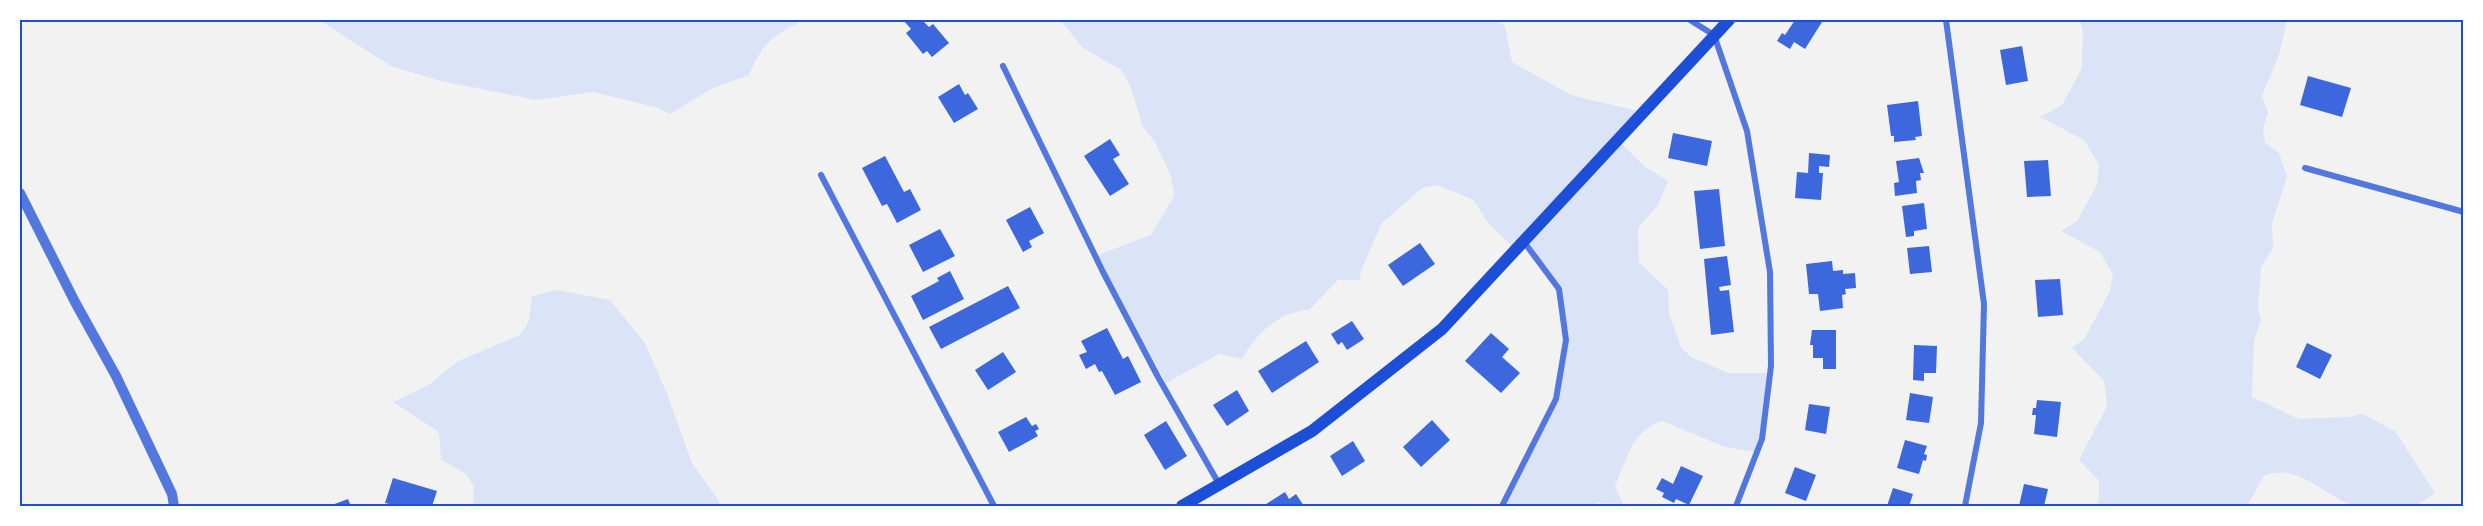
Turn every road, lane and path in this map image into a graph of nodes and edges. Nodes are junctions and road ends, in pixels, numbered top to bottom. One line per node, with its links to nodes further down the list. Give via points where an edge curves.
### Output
1 (1690, 20): 4 (street)
2 (1729, 20): 4 (main road)
3 (1946, 20): 17 (street, via 1984,304 1981,423)
4 (1714, 35): 10 (main road); 16 (street, via 1747,131 1770,272 1771,366 1762,439)
5 (1003, 66): 11 (street, via 1120,304)
6 (2305, 168): 9 (street)
7 (821, 175): 13 (street)
8 (20, 193): 12 (street, via 116,376 168,484)
9 (2463, 212)
10 (1523, 241): 11 (main road, via 1442,329 1374,385 1312,432); 15 (street, via 1559,289 1566,340 1556,399)
11 (1219, 484): 14 (main road)
12 (174, 507)
13 (994, 507)
14 (1182, 507)
15 (1502, 507)
16 (1736, 507)
17 (1965, 507)

